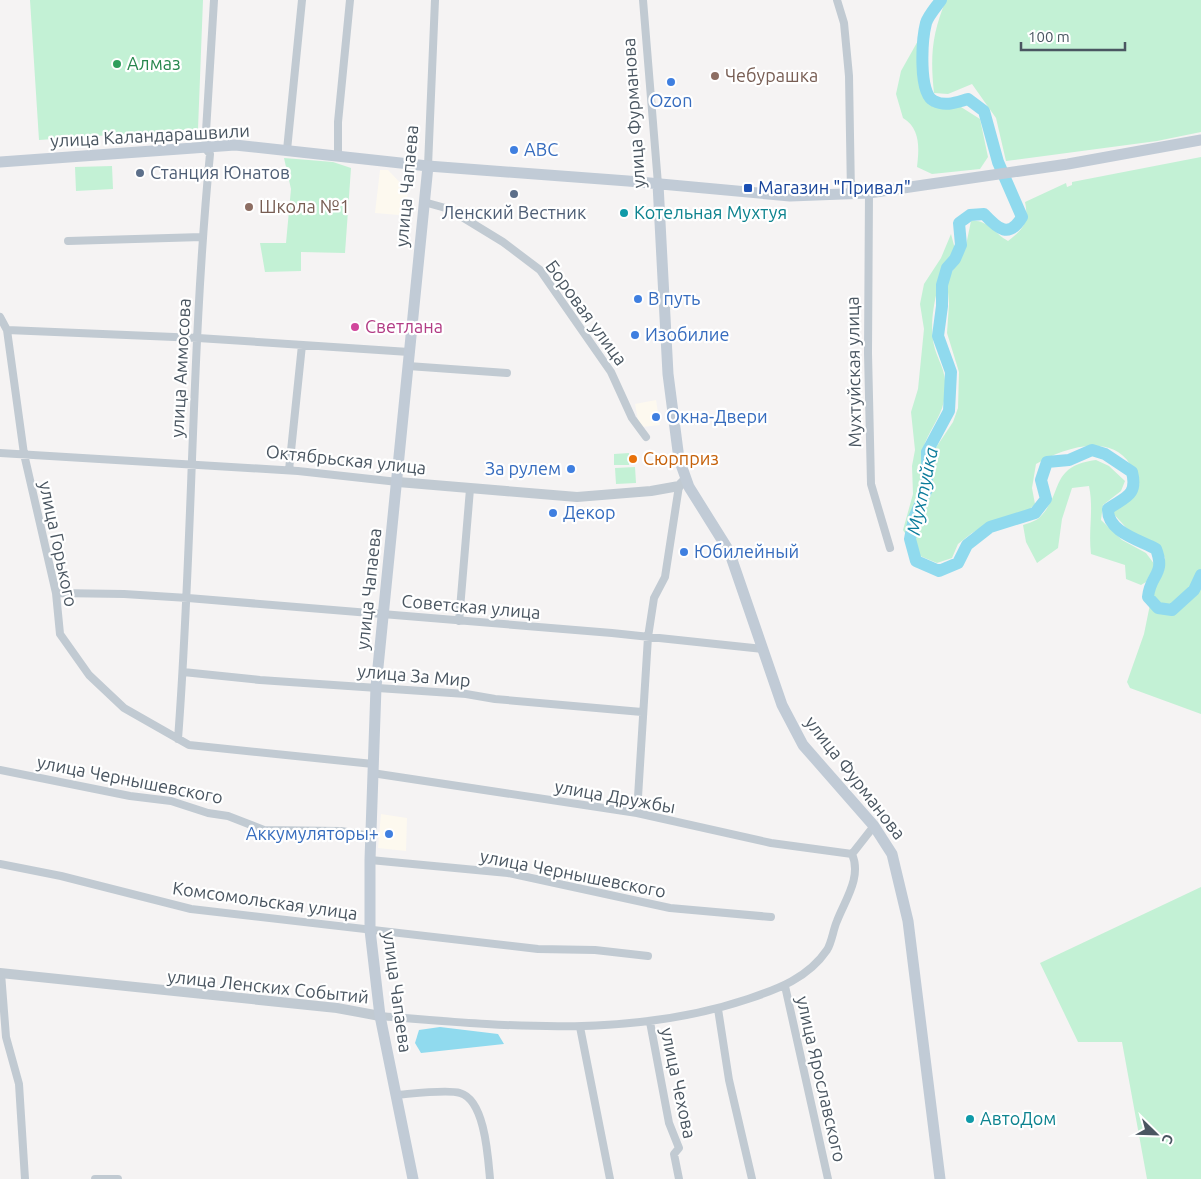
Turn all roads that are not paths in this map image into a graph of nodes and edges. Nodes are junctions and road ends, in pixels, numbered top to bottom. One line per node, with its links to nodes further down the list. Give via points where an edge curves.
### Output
1 (214, 0): 8 (street, улица Аммосова)
2 (302, 0): 9 (street)
3 (350, 0): 10 (street, via 338,122)
4 (435, 0): 12 (street, улица Чапаева)
5 (642, 0): 13 (street, улица Фурманова)
6 (837, 0): 15 (street, via 844,23 849,76)
7 (1201, 140): 14 (main road, улица Каландарашвили, via 1068,164)
8 (205, 148): 9 (main road, улица Каландарашвили, via 235,145); 11 (main road, улица Каландарашвили); 17 (street, улица Аммосова, via 210,154)
9 (287, 150): 10 (main road, улица Каландарашвили)
10 (338, 155): 12 (main road, улица Каландарашвили)
11 (0, 162)
12 (428, 166): 13 (main road, улица Каландарашвили); 16 (main road, улица Чапаева)
13 (658, 184): 15 (main road, улица Каландарашвили, via 790,196); 32 (main road, улица Фурманова, via 668,374)
14 (869, 192): 15 (main road, улица Каландарашвили); 34 (street, Мухтуйская улица, via 871,484)
15 (851, 194)
16 (424, 202): 23 (main road, улица Чапаева); 26 (street, Боровая улица, via 449,210 503,242 540,270 611,372 632,418)
17 (202, 236): 18 (street); 21 (street, улица Аммосова)
18 (68, 241)
19 (0, 317): 20 (street, улица Горького)
20 (7, 330): 21 (street); 28 (street, улица Горького)
21 (198, 338): 22 (street); 29 (street, улица Аммосова)
22 (302, 345): 23 (street); 30 (street)
23 (408, 352): 24 (main road, улица Чапаева)
24 (408, 366): 25 (street); 31 (main road, улица Чапаева)
25 (507, 373)
26 (646, 437)
27 (0, 453): 28 (street, Октябрьская улица)
28 (24, 454): 29 (street, Октябрьская улица); 35 (street, улица Горького)
29 (192, 466): 30 (street, Октябрьская улица); 36 (street, улица Аммосова)
30 (288, 470): 31 (street, Октябрьская улица)
31 (398, 482): 33 (street, Октябрьская улица); 37 (main road, улица Чапаева)
32 (683, 483): 33 (street, Октябрьская улица, via 651,491 577,497); 39 (street, via 665,577 654,598); 40 (main road, улица Фурманова, via 729,552)
33 (470, 489): 38 (street)
34 (890, 548)
35 (56, 593): 36 (street, Советская улица); 44 (street, улица Горького, via 60,634 89,675 124,708)
36 (188, 598): 37 (street, Советская улица); 41 (street, улица Аммосова)
37 (383, 615): 38 (street, Советская улица); 42 (main road, улица Чапаева)
38 (460, 622): 39 (street, Советская улица)
39 (648, 637): 40 (street, Советская улица); 43 (street)
40 (764, 649): 48 (main road, улица Фурманова, via 782,705 803,745)
41 (183, 672): 42 (street, улица За Мир); 44 (street, улица Аммосова)
42 (376, 686): 43 (street, улица За Мир); 45 (main road, улица Чапаева)
43 (642, 712): 47 (street)
44 (178, 739): 45 (street, улица Горького, via 189,745)
45 (372, 769): 47 (street, улица Дружбы); 49 (main road, улица Чапаева)
46 (0, 770): 49 (street, улица Чернышевского, via 170,801 228,816 264,830 341,831)
47 (638, 814): 50 (street, улица Дружбы, via 771,843)
48 (874, 826): 50 (street); 72 (main road, улица Фурманова, via 892,854 902,892)
49 (371, 836): 51 (main road, улица Чапаева)
50 (852, 854): 57 (street, улица Ленских Событий, via 856,862 851,892 827,949 804,973)
51 (370, 860): 53 (street, улица Чернышевского, via 508,873 670,908); 54 (main road, улица Чапаева)
52 (0, 864): 54 (street, Комсомольская улица, via 191,909)
53 (771, 917)
54 (370, 930): 55 (street, Комсомольская улица, via 538,949 595,950); 59 (main road, улица Чапаева)
55 (648, 956)
56 (0, 973): 59 (street, улица Ленских Событий, via 338,1008); 63 (street, via 6,1037 19,1084)
57 (785, 986): 58 (street, улица Ленских Событий); 71 (street, улица Ярославского)
58 (718, 1009): 60 (street, улица Ленских Событий); 70 (street, via 729,1080)
59 (380, 1016): 61 (street, улица Ленских Событий, via 509,1026); 62 (main road, улица Чапаева)
60 (650, 1022): 61 (street, улица Ленских Событий); 69 (street, улица Чехова, via 669,1123 679,1148 674,1154)
61 (580, 1027): 68 (street)
62 (395, 1095): 66 (main road, улица Чапаева); 67 (street, via 458,1092 470,1097 486,1140)
63 (25, 1179)
64 (95, 1179): 65 (street)
65 (118, 1179)
66 (413, 1179)
67 (490, 1179)
68 (610, 1179)
69 (679, 1179)
70 (752, 1179)
71 (828, 1179)
72 (940, 1179)

